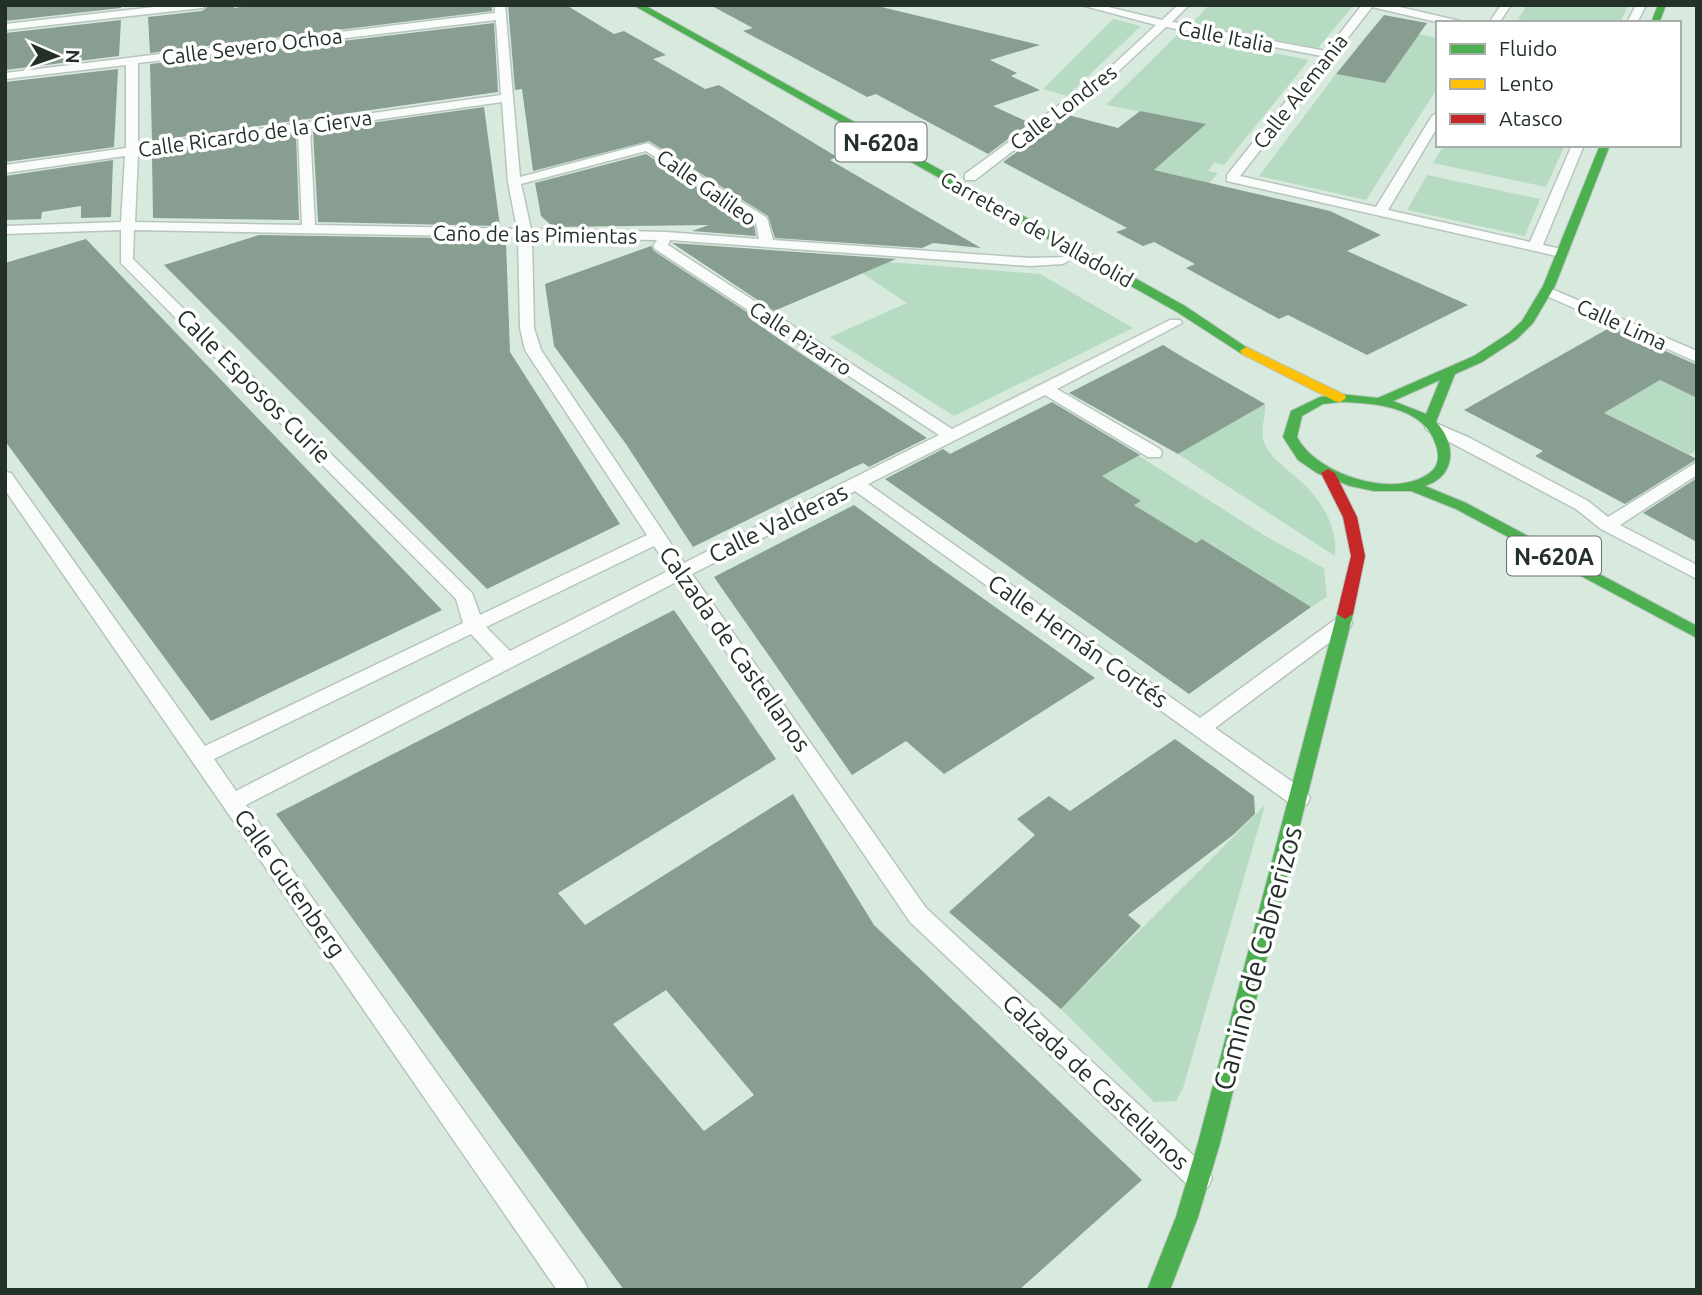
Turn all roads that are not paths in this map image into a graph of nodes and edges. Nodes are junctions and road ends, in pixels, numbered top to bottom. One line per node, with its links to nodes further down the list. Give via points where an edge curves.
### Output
1 (202, 5): 14 (street)
2 (637, 5): 39 (main road, Carretera de Valladolid / N-620a, via 1181,309)
3 (1086, 5): 13 (street, Calle Italia)
4 (1184, 5): 13 (street, Calle Londres)
5 (1368, 5): 15 (street, Calle Alemania)
6 (1376, 5): 10 (street)
7 (1506, 5): 11 (street)
8 (1641, 5): 12 (street)
9 (500, 11): 16 (street, Calle Severo Ochoa); 18 (street, Calzada de Castellanos)
10 (1447, 21)
11 (1495, 21)
12 (1633, 21)
13 (1164, 24): 15 (street, Calle Italia); 25 (street, Calle Londres, via 1090,92 1074,99)
14 (5, 27)
15 (1327, 54): 27 (street, Calle Alemania, via 1232,178)
16 (132, 61): 17 (street, Calle Severo Ochoa); 23 (street, Calle Esposos Curie)
17 (5, 76)
18 (506, 98): 20 (street, Calle Ricardo de la Cierva); 26 (street, Calzada de Castellanos)
19 (1436, 119): 27 (street)
20 (304, 127): 23 (street, Calle Ricardo de la Cierva); 30 (street)
21 (1577, 147): 34 (street)
22 (1604, 147): 35 (main road)
23 (132, 150): 24 (street, Calle Ricardo de la Cierva); 28 (street, Calle Esposos Curie)
24 (5, 169)
25 (970, 177)
26 (514, 182): 31 (street, Calzada de Castellanos); 33 (street, Calle Galileo, via 648,146 762,221)
27 (1380, 212): 34 (street)
28 (130, 226): 29 (street, Caño de las Pimientas); 30 (street, Caño de las Pimientas); 61 (street, Calle Esposos Curie, via 126,260 465,597)
29 (5, 230)
30 (309, 230): 31 (street, Caño de las Pimientas)
31 (525, 235): 32 (street, Caño de las Pimientas); 57 (street, Calzada de Castellanos, via 527,328 533,350)
32 (666, 236): 33 (street, Caño de las Pimientas); 47 (street, Calle Pizarro, via 660,246)
33 (766, 241): 36 (street, Caño de las Pimientas, via 1030,262)
34 (1535, 247): 35 (street)
35 (1561, 253): 37 (main road)
36 (1063, 260)
37 (1547, 291): 40 (street, Calle Lima); 41 (main road, via 1528,322)
38 (1175, 323): 43 (street, Calle Valderas)
39 (1251, 354): 42 (main road, Carretera de Valladolid / N-620a); 44 (main road, Carretera de Valladolid / N-620a)
40 (1697, 357)
41 (1449, 374): 45 (main road); 46 (main road)
42 (1274, 383)
43 (1045, 388): 47 (street, Calle Valderas); 48 (street)
44 (1340, 398): 45 (main road, N-620A); 50 (main road, N-620A, via 1292,408 1290,437 1297,450)
45 (1381, 401): 46 (main road, N-620A)
46 (1431, 425): 53 (main road, N-620A, via 1451,466); 56 (street, via 1582,505)
47 (952, 436): 52 (street, Calle Valderas)
48 (1154, 453)
49 (1697, 467): 56 (street)
50 (1328, 473): 54 (main road, N-620A); 55 (main road, Camino de Cabrerizos)
51 (5, 477): 65 (street, Calle Gutenberg)
52 (856, 484): 58 (street, Calle Valderas); 64 (street, Calle Hernán Cortés)
53 (1409, 485): 54 (main road, N-620A); 62 (main road, N-620A, via 1461,506)
54 (1370, 486): 55 (main road)
55 (1350, 517): 60 (main road, Camino de Cabrerizos, via 1358,556)
56 (1607, 525): 59 (street)
57 (657, 537): 58 (street, Calzada de Castellanos); 61 (street)
58 (682, 571): 63 (street, Calle Valderas); 68 (street, Calzada de Castellanos, via 918,915)
59 (1697, 573)
60 (1343, 623): 64 (street); 66 (main road, Camino de Cabrerizos)
61 (473, 624): 63 (street, Calle Esposos Curie); 65 (street)
62 (1697, 633)
63 (508, 662): 67 (street, Calle Valderas)
64 (1199, 728): 66 (street, Calle Hernán Cortés)
65 (202, 756): 67 (street, Calle Gutenberg)
66 (1299, 798): 68 (main road, Camino de Cabrerizos)
67 (233, 802): 69 (street, Calle Gutenberg)
68 (1199, 1178): 70 (main road, Camino de Cabrerizos)
69 (574, 1290)
70 (1158, 1290)

